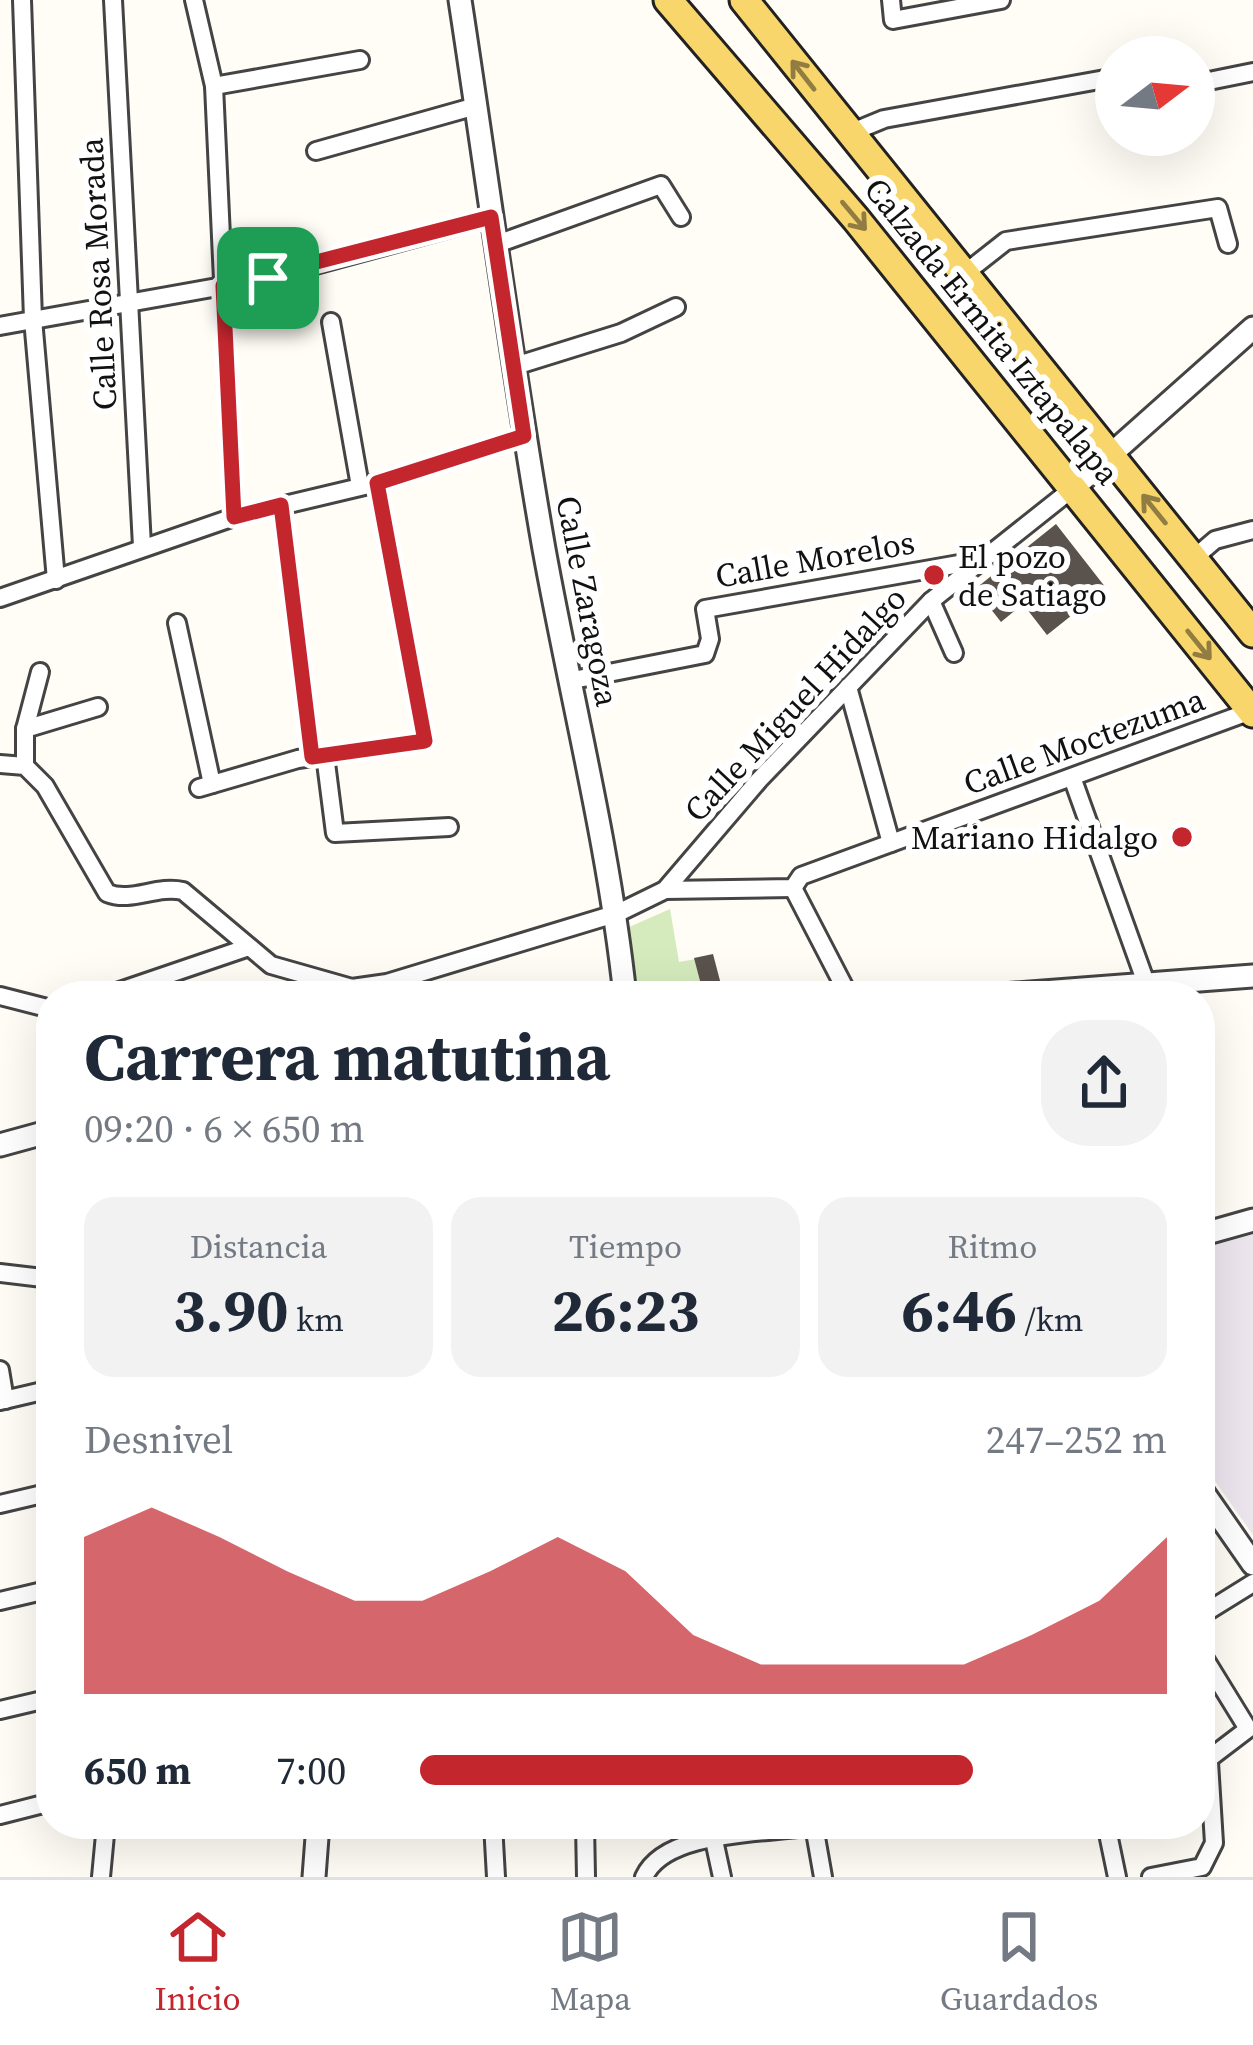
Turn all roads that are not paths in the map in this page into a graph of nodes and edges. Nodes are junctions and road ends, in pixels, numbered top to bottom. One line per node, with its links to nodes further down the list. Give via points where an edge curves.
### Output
1 (22, 0): 25 (street)
2 (113, 0): 23 (street, Calle Rosa Morada)
3 (194, 0): 13 (street)
4 (460, 0): 14 (street, Calle Zaragoza)
5 (668, 0): 33 (main road, Calzada Ermita Iztapalapa, one-way to 33)
6 (744, 0): 15 (main road, Calzada Ermita Iztapalapa, one-way to 6)
7 (891, 0): 8 (street, via 893,20)
8 (1001, 0)
9 (360, 59): 13 (street)
10 (1253, 72): 11 (street)
11 (1215, 80)
12 (1095, 81): 15 (street, via 884,119)
13 (214, 86): 22 (street)
14 (476, 106): 16 (street); 17 (street, Calle Zaragoza)
15 (850, 133): 21 (main road, Calzada Ermita Iztapalapa)
16 (316, 151)
17 (491, 217): 19 (street, Calle Zaragoza); 22 (street)
18 (681, 217): 19 (street, via 661,184)
19 (497, 244): 29 (street, Calle Zaragoza)
20 (1228, 244): 21 (street, via 1218,208 1006,241)
21 (964, 274): 31 (main road, Calzada Ermita Iztapalapa)
22 (223, 286): 23 (street); 35 (street)
23 (128, 302): 25 (street); 37 (street, Calle Rosa Morada)
24 (676, 307): 29 (street)
25 (33, 320): 27 (street); 40 (street)
26 (331, 322): 32 (street)
27 (0, 326)
28 (1253, 328): 31 (street)
29 (515, 366): 30 (street, Calle Zaragoza)
30 (524, 436): 32 (street); 47 (street, Calle Zaragoza)
31 (1108, 452): 33 (street); 38 (main road, Calzada Ermita Iztapalapa, one-way to 31)
32 (369, 485): 34 (street); 52 (street, via 425,741)
33 (1072, 489): 39 (street, Calle Miguel Hidalgo); 50 (main road, Calzada Ermita Iztapalapa, one-way to 50)
34 (281, 505): 35 (street); 52 (street)
35 (234, 517): 37 (street)
36 (1253, 530): 38 (street, via 1215,540)
37 (142, 546): 40 (street)
38 (1194, 558): 44 (main road, Calzada Ermita Iztapalapa)
39 (977, 561): 42 (street, Calle Miguel Hidalgo); 47 (street, Calle Morelos, via 705,610 705,655)
40 (56, 580): 41 (street)
41 (3, 592)
42 (931, 601): 45 (street); 48 (street, Calle Miguel Hidalgo)
43 (177, 623): 52 (street, via 206,786)
44 (1253, 633)
45 (954, 652)
46 (40, 672): 51 (street)
47 (568, 682): 60 (street, Calle Zaragoza)
48 (848, 687): 57 (street); 59 (street, Calle Miguel Hidalgo)
49 (98, 706): 51 (street)
50 (1252, 712): 55 (street, Calle Moctezuma)
51 (25, 729): 54 (street)
52 (319, 756): 56 (street, via 335,833)
53 (0, 764): 54 (street)
54 (25, 766): 61 (street, via 107,893 183,891)
55 (1073, 780): 57 (street, Calle Moctezuma); 70 (street)
56 (449, 827)
57 (891, 843): 58 (street, Calle Moctezuma, via 800,877)
58 (793, 888): 59 (street, Calle Moctezuma); 69 (street)
59 (665, 890): 60 (street, Calle Miguel Hidalgo)
60 (618, 913): 67 (street); 68 (street, Calle Zaragoza)
61 (246, 948): 62 (street); 64 (street)
62 (299, 975): 65 (street); 66 (street)
63 (1253, 976): 71 (street)
64 (149, 981)
65 (298, 981)
66 (318, 981)
67 (390, 981)
68 (625, 981)
69 (841, 981)
70 (1145, 981)
71 (1177, 981)
72 (0, 996): 73 (street)
73 (36, 1006)
74 (36, 1134): 75 (street)
75 (0, 1145)
76 (1253, 1220): 77 (street)
77 (1215, 1231)
78 (0, 1274): 79 (street)
79 (36, 1278)
80 (0, 1370): 82 (street)
81 (36, 1393): 82 (street)
82 (2, 1401)
83 (36, 1496): 84 (street)
84 (0, 1504)
85 (1215, 1513): 86 (street)
86 (1253, 1564)
87 (1253, 1583): 90 (street)
88 (36, 1593): 89 (street)
89 (0, 1601)
90 (1215, 1607)
91 (1215, 1676): 94 (street, via 1248,1729)
92 (36, 1702): 93 (street)
93 (0, 1710)
94 (1215, 1755)
95 (36, 1806): 96 (street)
96 (0, 1814)
97 (105, 1839): 106 (street)
98 (317, 1839): 107 (street)
99 (494, 1839): 108 (street)
100 (585, 1839): 109 (street)
101 (721, 1839): 105 (street)
102 (821, 1839): 112 (street)
103 (1109, 1839): 113 (street)
104 (1214, 1839): 114 (street, via 1202,1867)
105 (714, 1840): 110 (street, via 667,1849); 111 (street)
106 (101, 1877)
107 (314, 1877)
108 (496, 1877)
109 (586, 1877)
110 (644, 1877)
111 (722, 1877)
112 (823, 1877)
113 (1117, 1877)
114 (1151, 1877)

